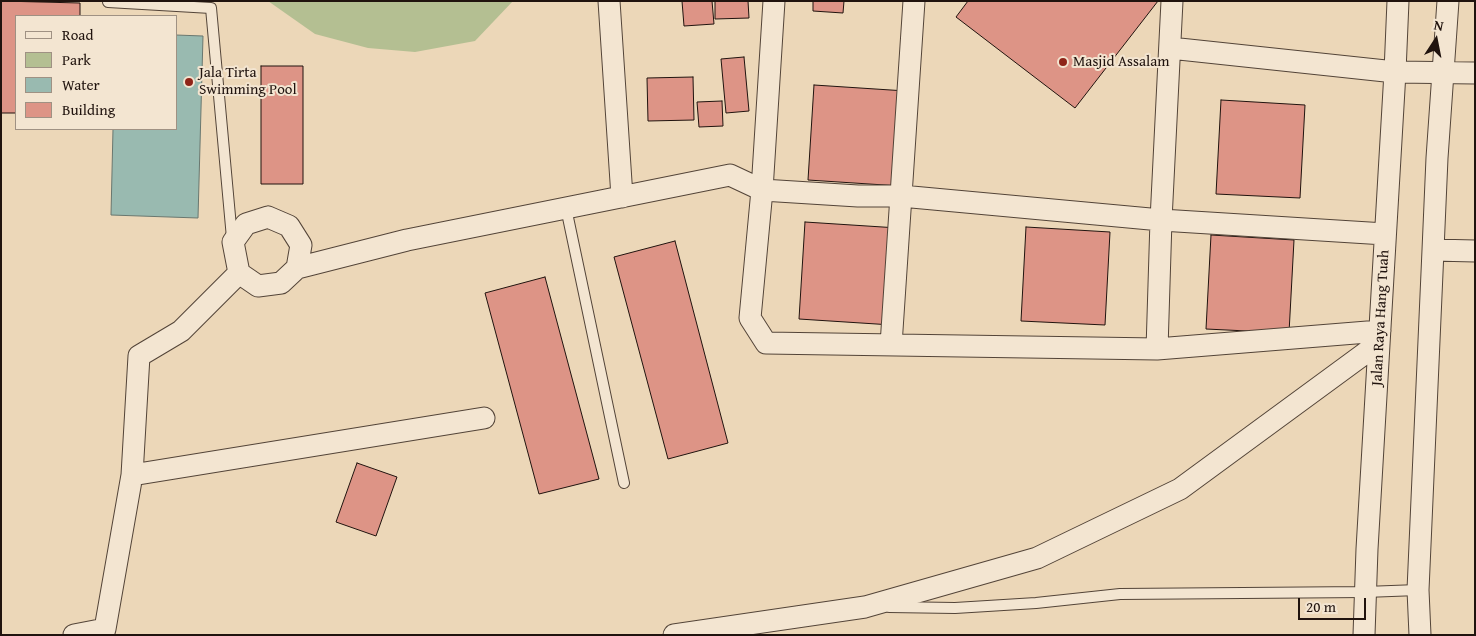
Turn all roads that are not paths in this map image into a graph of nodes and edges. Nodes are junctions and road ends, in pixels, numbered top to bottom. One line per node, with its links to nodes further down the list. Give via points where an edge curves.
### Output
1 (609, 1): 15 (street)
2 (774, 1): 13 (street)
3 (914, 1): 14 (street)
4 (1172, 1): 9 (street)
5 (1397, 1): 6 (street); 10 (street, Jalan Raya Hang Tuah)
6 (1413, 1)
7 (1448, 1): 11 (street)
8 (108, 2): 19 (lane, via 211,8)
9 (1170, 48): 10 (street); 17 (street)
10 (1395, 72): 11 (street); 18 (street, Jalan Raya Hang Tuah)
11 (1443, 73): 12 (street); 20 (street)
12 (1475, 74)
13 (762, 190): 14 (street); 15 (street, via 730,175); 25 (street, via 750,318 766,343)
14 (901, 196): 17 (street); 25 (street)
15 (622, 197): 16 (street)
16 (566, 208): 22 (street, via 407,240); 29 (lane)
17 (1161, 220): 18 (street); 26 (street)
18 (1386, 234): 24 (street, Jalan Raya Hang Tuah)
19 (233, 242): 22 (street, via 246,224 268,217 289,226 301,245); 23 (street)
20 (1432, 250): 21 (street); 30 (street)
21 (1475, 251)
22 (297, 268): 23 (street, via 280,284 258,286)
23 (239, 273): 28 (street, via 182,331 139,356)
24 (1380, 337): 26 (street); 31 (street, Jalan Raya Hang Tuah); 32 (street, via 1180,489 1037,558)
25 (891, 345): 26 (street)
26 (1157, 349)
27 (484, 418): 28 (street)
28 (132, 475): 33 (street, via 105,629)
29 (624, 483)
30 (1418, 590): 31 (lane); 36 (street)
31 (1365, 592): 32 (lane, via 1120,594 955,608); 35 (street, Jalan Raya Hang Tuah)
32 (865, 607): 34 (street)
33 (74, 635)
34 (674, 635)
35 (1364, 635)
36 (1420, 635)

